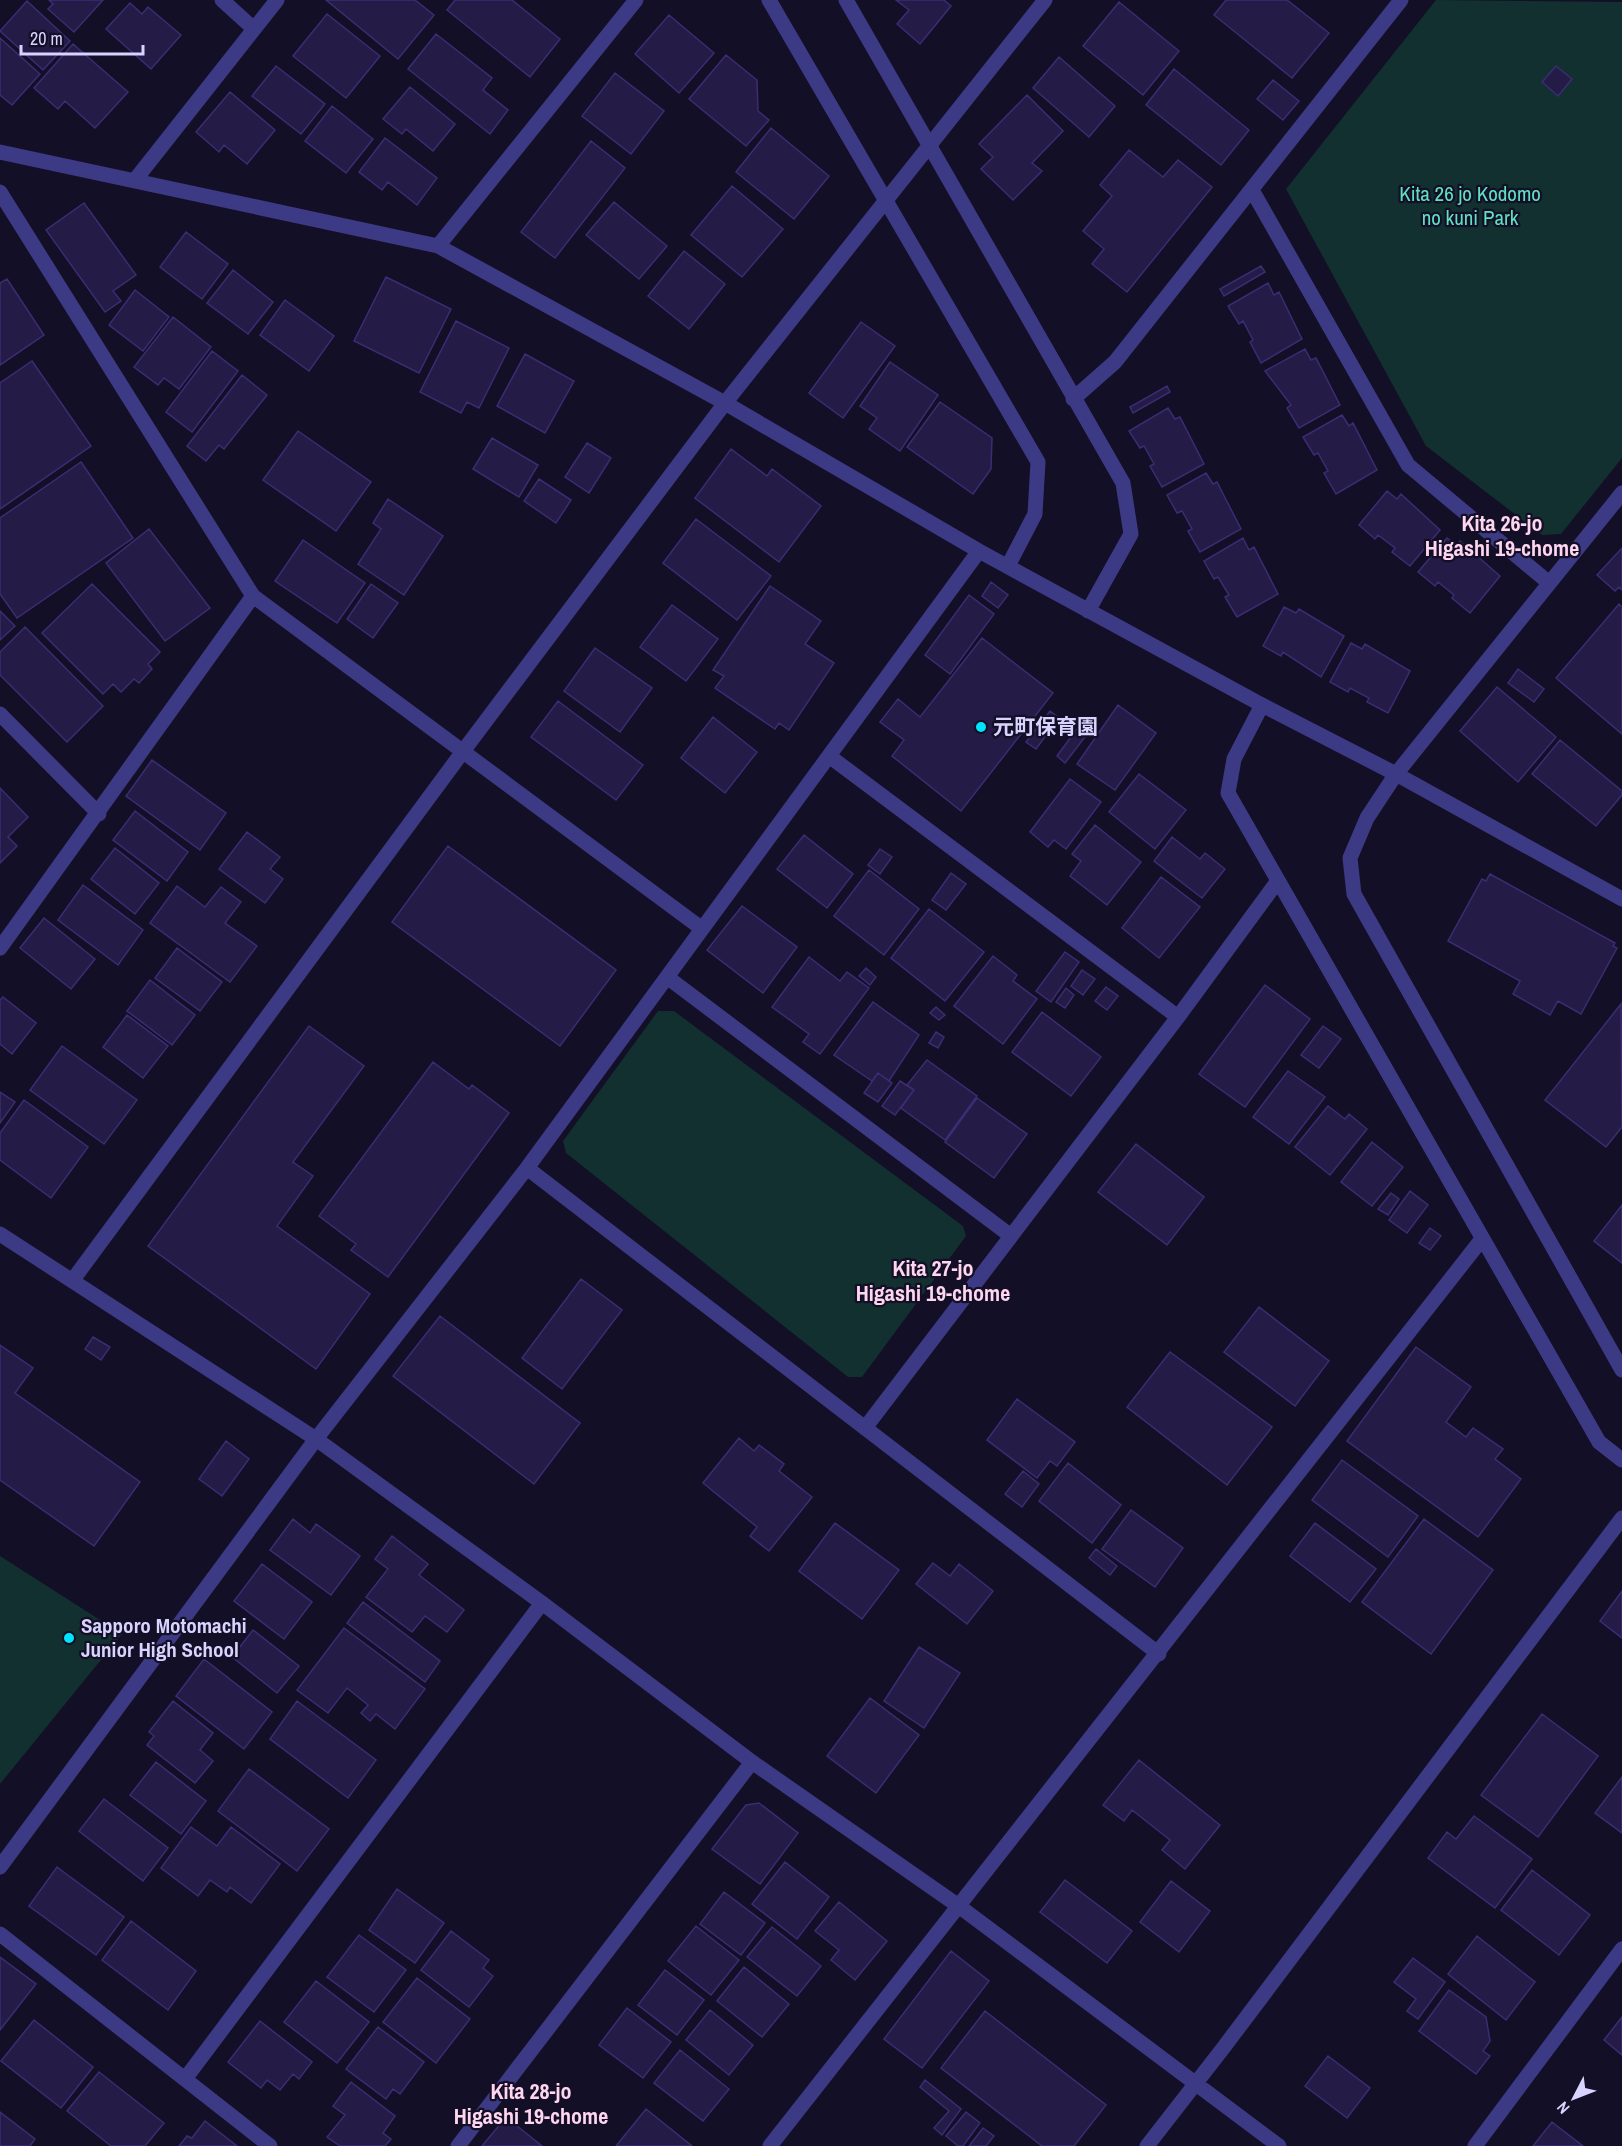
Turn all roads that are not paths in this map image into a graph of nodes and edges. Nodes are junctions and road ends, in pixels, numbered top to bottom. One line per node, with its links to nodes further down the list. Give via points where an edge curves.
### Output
1 (222, 0): 8 (street)
2 (278, 0): 8 (street)
3 (636, 0): 15 (street)
4 (769, 0): 14 (street)
5 (846, 0): 9 (street)
6 (1045, 0): 9 (street)
7 (1401, 0): 12 (street)
8 (254, 29): 11 (street)
9 (929, 145): 14 (street); 16 (street)
10 (0, 152): 11 (street)
11 (135, 180): 15 (street)
12 (1252, 190): 16 (street, via 1115,362); 21 (street, via 1408,465)
13 (0, 192): 22 (street)
14 (885, 202): 17 (street); 20 (street, via 1038,462 1035,514)
15 (438, 246): 17 (street)
16 (1073, 399): 23 (street, via 1123,483 1131,534)
17 (725, 403): 19 (street); 26 (street)
18 (1622, 493): 21 (street)
19 (979, 551): 20 (street); 27 (street)
20 (1008, 566): 23 (street)
21 (1548, 582): 28 (street)
22 (253, 596): 26 (street); 29 (street)
23 (1088, 610): 24 (street)
24 (1262, 705): 28 (street); 30 (street, via 1234,759 1228,793)
25 (0, 714): 29 (street)
26 (464, 750): 32 (street); 40 (street)
27 (829, 756): 32 (street); 35 (street)
28 (1396, 774): 31 (street); 41 (street, via 1366,818 1350,858 1354,894)
29 (99, 814): 33 (street)
30 (1277, 882): 35 (street); 39 (street)
31 (1622, 899)
32 (701, 928): 34 (street)
33 (0, 948)
34 (667, 976): 36 (street); 38 (street)
35 (1178, 1017): 38 (street)
36 (527, 1168): 42 (street); 43 (street)
37 (0, 1234): 40 (street)
38 (1011, 1236): 42 (street)
39 (1482, 1239): 44 (street, via 1599,1442); 47 (street)
40 (72, 1281): 43 (street)
41 (1622, 1370)
42 (864, 1428): 47 (street)
43 (316, 1439): 46 (street); 49 (street)
44 (1622, 1460)
45 (1622, 1518): 54 (street)
46 (542, 1603): 48 (street); 53 (street)
47 (1159, 1654): 50 (street)
48 (752, 1762): 50 (street); 56 (street)
49 (0, 1867)
50 (960, 1907): 54 (street); 57 (street)
51 (0, 1934): 53 (street)
52 (1622, 1949): 60 (street)
53 (185, 2079): 55 (street)
54 (1195, 2086): 58 (street); 59 (street)
55 (270, 2146)
56 (458, 2146)
57 (771, 2146)
58 (1147, 2146)
59 (1279, 2146)
60 (1475, 2146)

